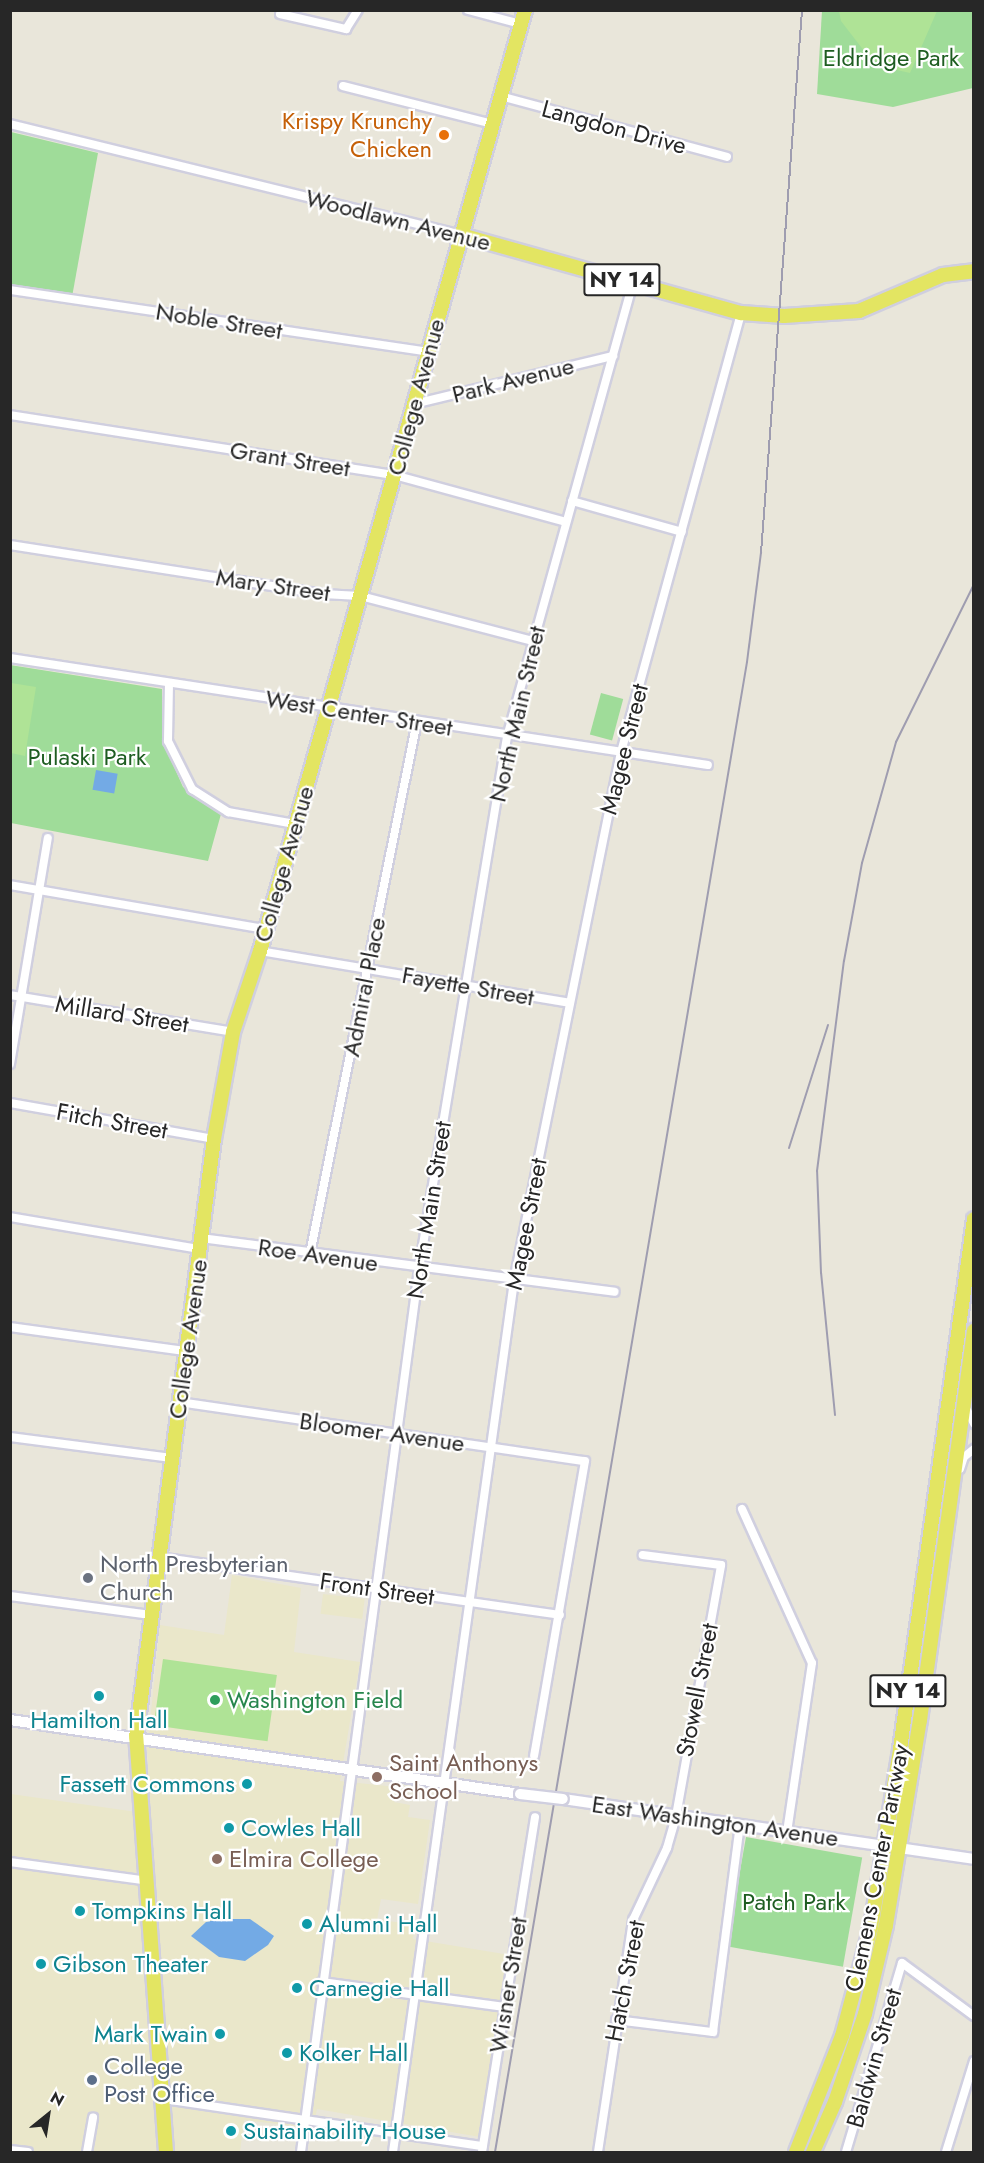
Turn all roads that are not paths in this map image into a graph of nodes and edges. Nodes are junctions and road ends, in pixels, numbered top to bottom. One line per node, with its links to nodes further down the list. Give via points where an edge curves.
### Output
1 (358, 10): 3 (street, via 346,29)
2 (468, 10): 4 (street)
3 (280, 14)
4 (523, 17): 6 (main road, College Avenue)
5 (343, 86): 8 (street)
6 (501, 96): 8 (main road, College Avenue); 9 (street, Langdon Drive)
7 (10, 124): 10 (street, Woodlawn Avenue)
8 (493, 124): 10 (main road, College Avenue)
9 (727, 157)
10 (461, 235): 12 (main road, Woodlawn Avenue / NY 14); 15 (main road, College Avenue)
11 (974, 271): 14 (main road, Woodlawn Avenue / NY 14, via 943,275 859,311 784,316)
12 (633, 283): 14 (main road, Woodlawn Avenue / NY 14); 16 (street, North Main Street)
13 (10, 290): 15 (street, Noble Street)
14 (741, 313): 22 (street, Magee Street)
15 (428, 352): 17 (main road, College Avenue)
16 (613, 356): 17 (street, Park Avenue); 20 (street, North Main Street)
17 (414, 404): 19 (main road, College Avenue)
18 (10, 415): 19 (street, Grant Street)
19 (394, 476): 21 (street, Grant Street); 24 (main road, College Avenue)
20 (572, 501): 21 (street, North Main Street); 22 (street)
21 (566, 522): 25 (street, North Main Street)
22 (682, 532): 31 (street, Magee Street)
23 (10, 545): 24 (street, Mary Street, via 323,594)
24 (360, 596): 25 (street, Mary Street); 28 (main road, College Avenue)
25 (533, 641): 30 (street, North Main Street)
26 (10, 658): 27 (street, West Center Street)
27 (169, 683): 28 (street, West Center Street); 33 (street, via 168,741 192,789 228,812)
28 (328, 707): 29 (street, West Center Street); 33 (main road, College Avenue)
29 (417, 721): 30 (street, West Center Street); 39 (street, Admiral Place)
30 (507, 737): 31 (street, West Center Street); 40 (street, North Main Street)
31 (621, 752): 32 (street, West Center Street); 43 (street, Magee Street)
32 (708, 765)
33 (295, 824): 37 (main road, College Avenue)
34 (48, 838): 36 (street)
35 (10, 885): 36 (street)
36 (39, 890): 37 (street); 42 (street)
37 (264, 929): 38 (main road, College Avenue)
38 (260, 951): 39 (street, Fayette Street); 44 (main road, College Avenue)
39 (368, 969): 40 (street, Fayette Street); 51 (street, Admiral Place)
40 (466, 985): 43 (street, Fayette Street); 52 (street, North Main Street)
41 (10, 995): 42 (street, Millard Street)
42 (21, 997): 44 (street, Millard Street); 45 (street)
43 (570, 1003): 53 (street, Magee Street)
44 (233, 1032): 47 (main road, College Avenue)
45 (10, 1064)
46 (10, 1103): 47 (street, Fitch Street)
47 (214, 1139): 50 (main road, College Avenue)
48 (10, 1217): 50 (street, Roe Avenue)
49 (974, 1219): 84 (main road, Clemens Center Parkway / NY 14)
50 (200, 1244): 51 (street, Roe Avenue); 57 (main road, College Avenue)
51 (310, 1254): 52 (street, Roe Avenue)
52 (419, 1269): 53 (street, Roe Avenue); 61 (street, North Main Street)
53 (514, 1281): 54 (street, Roe Avenue); 63 (street, Magee Street)
54 (614, 1292)
55 (10, 1327): 57 (street)
56 (974, 1331): 58 (main road, Clemens Center Parkway / NY 14)
57 (186, 1351): 59 (main road, College Avenue)
58 (964, 1400): 60 (street); 66 (main road, Clemens Center Parkway / NY 14)
59 (179, 1402): 61 (street, Bloomer Avenue); 65 (main road, College Avenue)
60 (974, 1424)
61 (397, 1434): 63 (street, Bloomer Avenue); 70 (street, North Main Street)
62 (10, 1437): 65 (street)
63 (491, 1447): 72 (street, Magee Street); 74 (street, Bloomer Avenue, via 585,1461)
64 (974, 1449): 66 (street, via 964,1457)
65 (172, 1458): 69 (main road, College Avenue)
66 (951, 1492): 85 (main road, Clemens Center Parkway / NY 14)
67 (742, 1509): 83 (street, via 812,1663)
68 (643, 1555): 80 (street, Stowell Street, via 721,1565)
69 (158, 1557): 70 (street, Front Street); 73 (main road, College Avenue)
70 (376, 1589): 72 (street, Front Street); 78 (street, North Main Street)
71 (10, 1596): 73 (street)
72 (470, 1602): 74 (street, Front Street); 79 (street, Magee Street)
73 (151, 1615): 76 (main road, College Avenue)
74 (560, 1615): 77 (street)
75 (10, 1720): 76 (street, East Washington Avenue)
76 (136, 1737): 78 (street, East Washington Avenue); 88 (main road, College Avenue)
77 (534, 1756)
78 (353, 1769): 79 (street, East Washington Avenue); 89 (street, North Main Street)
79 (445, 1784): 80 (street, East Washington Avenue, bridge); 90 (street, Magee Street)
80 (676, 1816): 82 (street, East Washington Avenue); 93 (street, Hatch Street, via 662,1858 633,1920)
81 (535, 1817): 91 (street, Wisner Street)
82 (740, 1825): 83 (street, East Washington Avenue); 93 (street, via 713,2032)
83 (787, 1832): 84 (street, East Washington Avenue)
84 (884, 1846): 85 (street, East Washington Avenue); 107 (main road, Clemens Center Parkway / NY 14, via 866,1950 848,2015)
85 (899, 1848): 86 (street, East Washington Avenue); 108 (main road, Clemens Center Parkway / NY 14, via 865,2014)
86 (974, 1859)
87 (10, 1862): 88 (street)
88 (148, 1881): 95 (main road, College Avenue)
89 (322, 1982): 90 (street); 97 (street, North Main Street)
90 (414, 1995): 91 (street); 98 (street, Magee Street)
91 (504, 2007): 99 (street, Wisner Street)
92 (974, 2016): 109 (street, Baldwin Street, via 902,1963)
93 (615, 2020): 106 (street, Hatch Street)
94 (974, 2061): 110 (street)
95 (163, 2099): 97 (street); 103 (main road, College Avenue)
96 (93, 2118): 102 (street)
97 (306, 2119): 98 (street); 104 (street, North Main Street)
98 (395, 2134): 99 (street); 105 (street, Magee Street)
99 (482, 2149)
100 (10, 2150): 101 (street)
101 (28, 2152)
102 (87, 2152)
103 (166, 2152)
104 (301, 2152)
105 (393, 2152)
106 (598, 2152)
107 (796, 2152)
108 (813, 2152)
109 (846, 2152)
110 (946, 2152)

